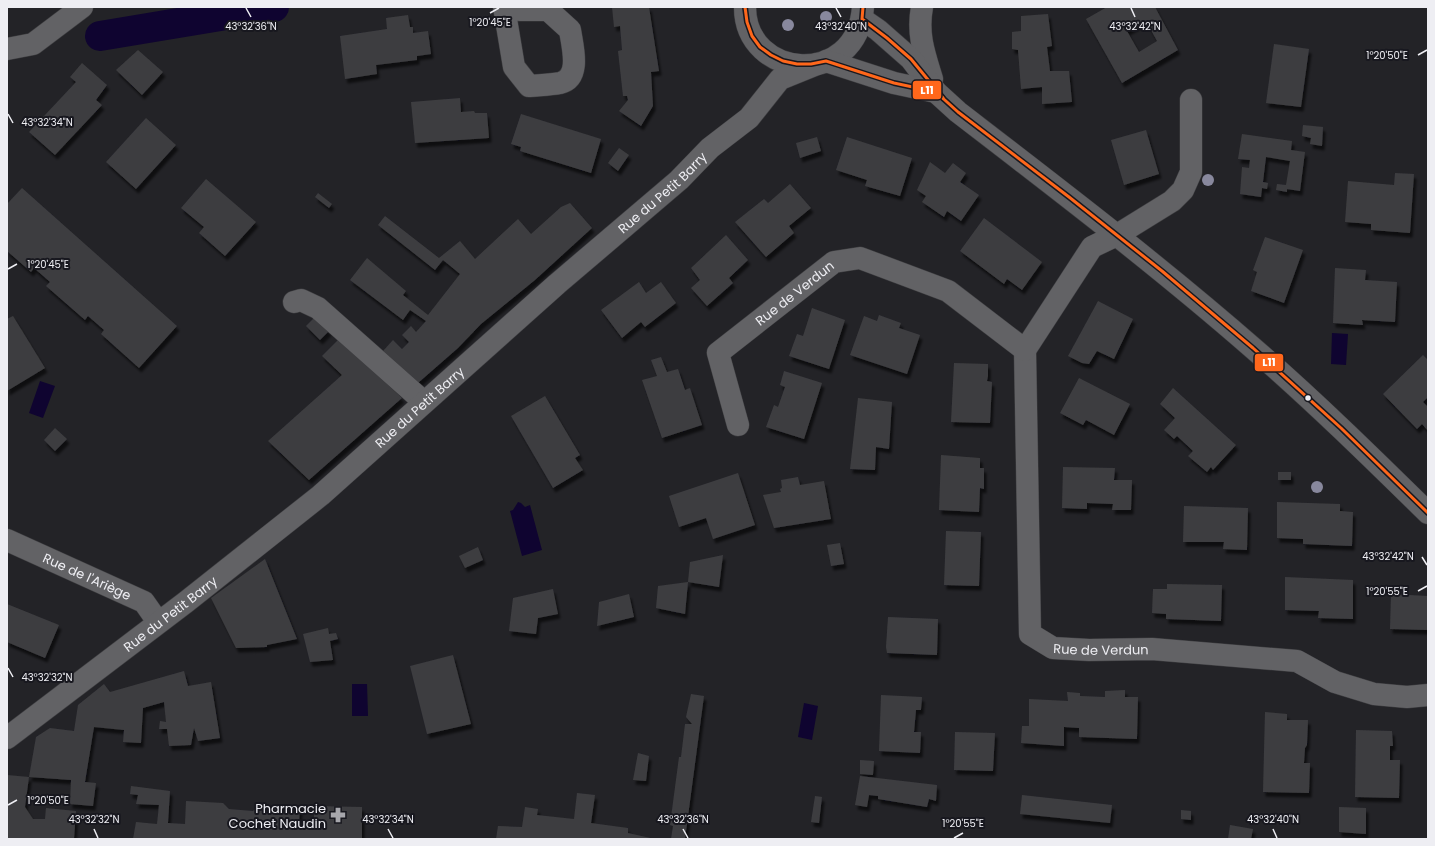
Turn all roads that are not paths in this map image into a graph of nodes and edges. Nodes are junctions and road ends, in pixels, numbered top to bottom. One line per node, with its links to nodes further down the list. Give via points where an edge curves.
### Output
1 (82, 7): 7 (street, via 33,44)
2 (504, 7): 3 (street, via 514,66 529,86 562,82 571,76 575,66 570,30 548,10 520,10)
3 (516, 7)
4 (745, 7): 8 (street, via 753,36 770,54 792,65)
5 (922, 7): 9 (street, via 920,34)
6 (867, 12): 8 (street, Rue du Petit Barry, via 849,45 835,57); 9 (street, via 878,30 911,59)
7 (7, 49)
8 (822, 63): 9 (street); 14 (street, Rue du Petit Barry, via 780,78 749,118 710,148 679,180)
9 (936, 92): 11 (street, via 958,112)
10 (1191, 100): 11 (street, via 1191,172 1183,190 1172,201)
11 (1117, 235): 13 (street, via 1092,247); 16 (street, via 1304,393)
12 (294, 302): 14 (street, via 301,300 318,308)
13 (1025, 350): 15 (street, Rue de Verdun, via 948,291 860,258 834,262 718,353); 19 (street, Rue de Verdun, via 1030,634 1053,648 1152,649 1297,661 1335,682 1374,694 1407,697)
14 (424, 402): 18 (street, Rue du Petit Barry, via 321,495)
15 (738, 424)
16 (1428, 513)
17 (7, 540): 18 (street, Rue de l'Ariège, via 144,602)
18 (158, 622): 20 (street, Rue du Petit Barry)
19 (1428, 695)
20 (7, 738)

